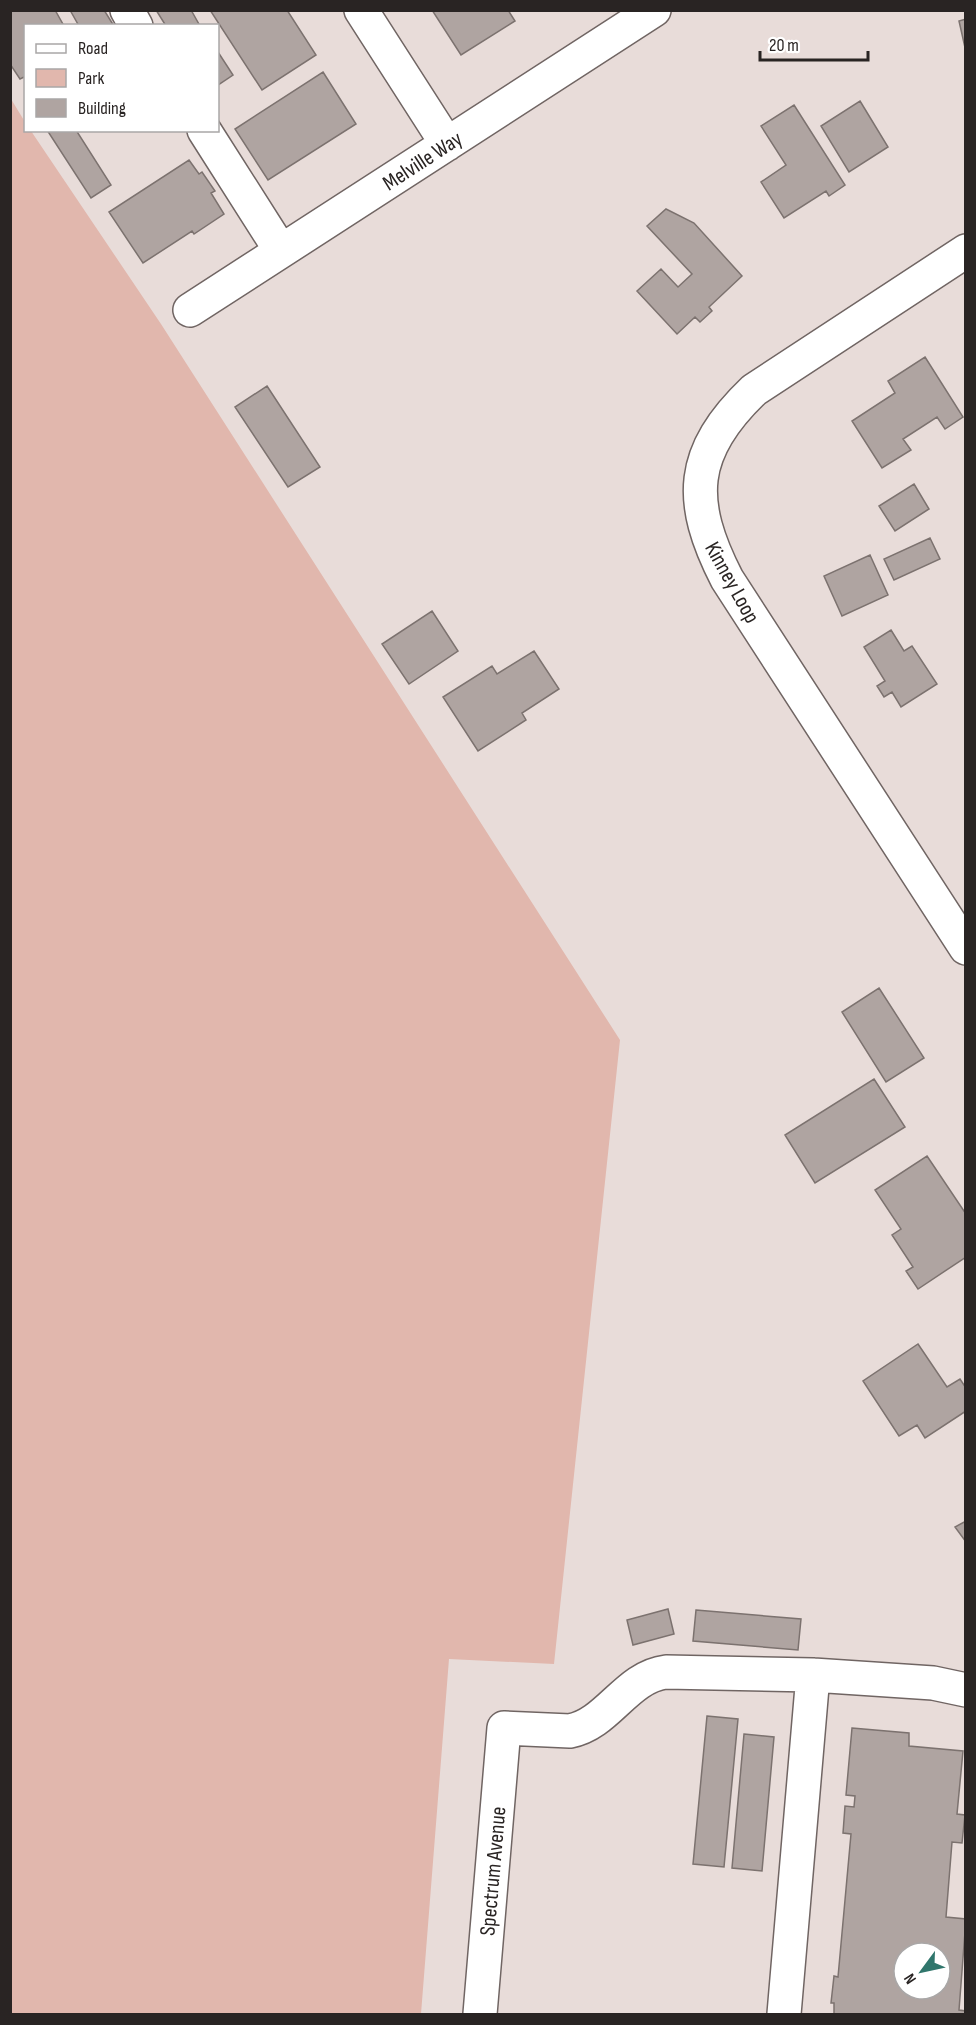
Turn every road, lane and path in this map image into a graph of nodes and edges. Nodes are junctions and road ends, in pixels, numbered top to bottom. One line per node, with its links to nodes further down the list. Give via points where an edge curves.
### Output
1 (127, 10): 4 (street)
2 (361, 10): 6 (street)
3 (654, 10): 6 (street, Melville Way)
4 (135, 24)
5 (205, 132): 7 (street)
6 (447, 144): 7 (street, Melville Way)
7 (281, 251): 9 (street, Melville Way)
8 (966, 251): 10 (street, Kinney Loop, via 754,390 735,407 710,446 699,490 707,535 727,579)
9 (190, 310)
10 (966, 948)
11 (813, 1675): 12 (street, via 933,1683); 13 (street, Spectrum Avenue, via 658,1673 626,1692 579,1729 504,1728); 14 (street)
12 (966, 1690)
13 (480, 2014)
14 (784, 2014)

